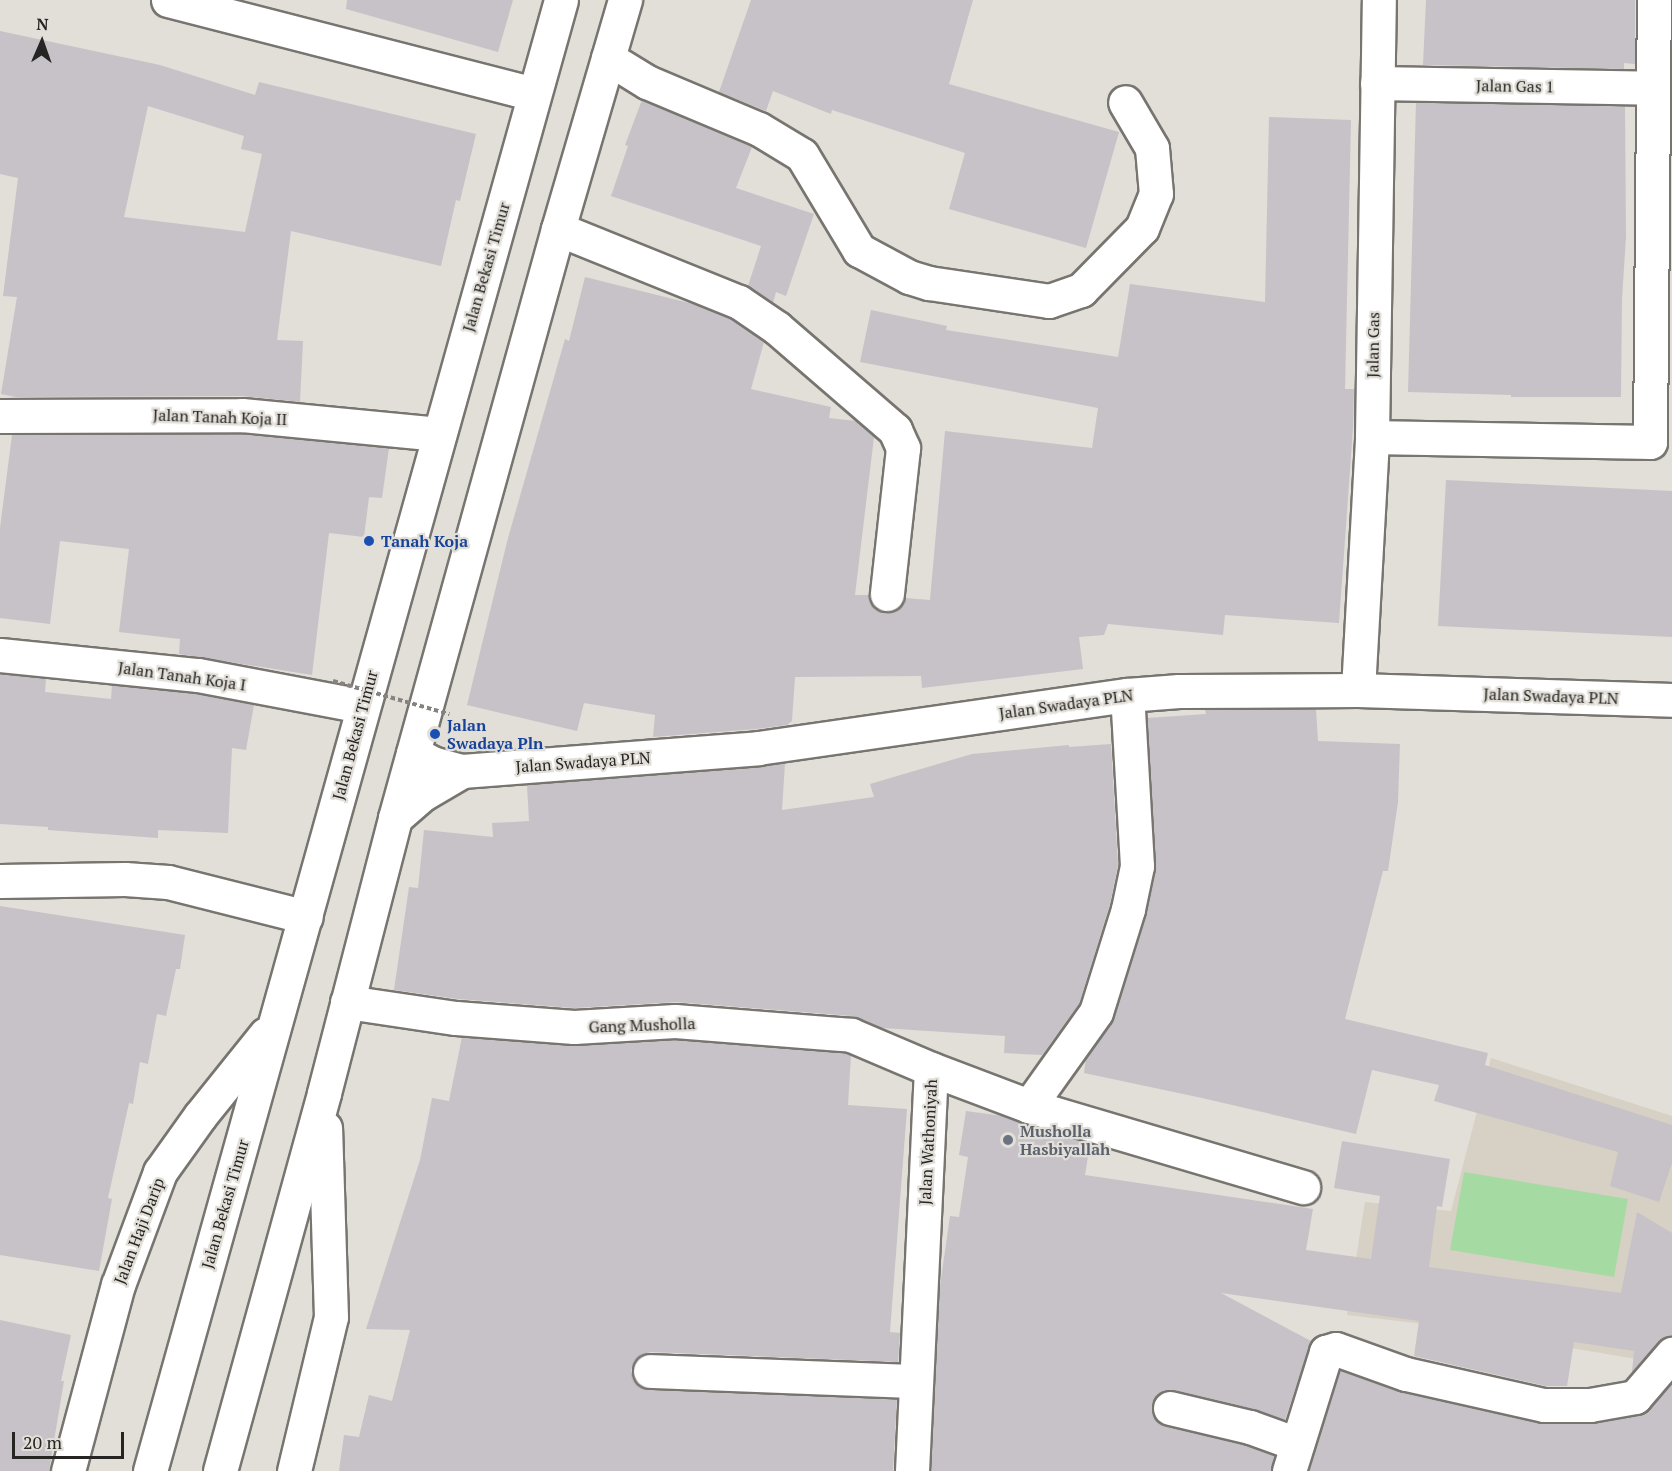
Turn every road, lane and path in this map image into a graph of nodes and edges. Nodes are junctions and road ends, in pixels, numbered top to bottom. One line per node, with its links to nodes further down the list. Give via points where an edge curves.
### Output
1 (168, 0): 9 (street)
2 (561, 0): 9 (street, Jalan Bekasi Timur)
3 (624, 0): 6 (street)
4 (1379, 0): 7 (street, Jalan Gas)
5 (1654, 0): 8 (street)
6 (608, 58): 10 (street, via 647,82 759,129 802,155 859,250 909,277 929,283 1049,301 1081,290 1142,228 1156,194 1152,148); 11 (street)
7 (1377, 83): 8 (street, Jalan Gas 1); 14 (street, Jalan Gas)
8 (1652, 88): 14 (street, via 1650,442)
9 (534, 94): 13 (street, Jalan Bekasi Timur)
10 (1125, 102)
11 (558, 229): 15 (street, via 739,302 777,328 895,430 903,448); 23 (street)
12 (0, 416): 13 (street, Jalan Tanah Koja II, via 242,415)
13 (439, 434): 21 (street, Jalan Bekasi Timur)
14 (1372, 437): 18 (street, Jalan Gas)
15 (887, 594)
16 (0, 655): 21 (street, Jalan Tanah Koja I, via 198,675)
17 (333, 681): 22 (path, bridge)
18 (1358, 690): 19 (street, Jalan Swadaya PLN); 20 (street, Jalan Swadaya PLN)
19 (1126, 695): 24 (street, Jalan Swadaya PLN, via 758,748); 32 (street, via 1137,866 1134,888 1096,1012)
20 (1672, 700)
21 (362, 706): 27 (street, Jalan Bekasi Timur)
22 (449, 714)
23 (413, 753): 24 (street, Jalan Swadaya PLN); 25 (street)
24 (462, 771): 25 (street, Jalan Swadaya PLN, via 423,794)
25 (395, 818): 28 (street)
26 (0, 881): 27 (street, via 168,882)
27 (306, 917): 29 (street, Jalan Bekasi Timur)
28 (347, 1002): 30 (street, Gang Musholla, via 456,1018 574,1027 675,1021 851,1035); 31 (street)
29 (275, 1023): 39 (street, Jalan Haji Darip, via 160,1172 118,1285); 40 (street, Jalan Bekasi Timur)
30 (931, 1069): 32 (street, Jalan Wathoniyah); 36 (street, Jalan Wathoniyah)
31 (324, 1093): 41 (street); 42 (street, via 331,1317)
32 (1029, 1106): 33 (street, Jalan Wathoniyah)
33 (1303, 1187)
34 (1672, 1354): 38 (street, via 1635,1397 1590,1405 1544,1405 1406,1374 1336,1349 1326,1352)
35 (650, 1371): 36 (street)
36 (915, 1381): 43 (street, Jalan Wathoniyah)
37 (1170, 1408): 38 (street, via 1250,1427)
38 (1293, 1457)
39 (68, 1471)
40 (150, 1471)
41 (220, 1471)
42 (294, 1471)
43 (912, 1471)

